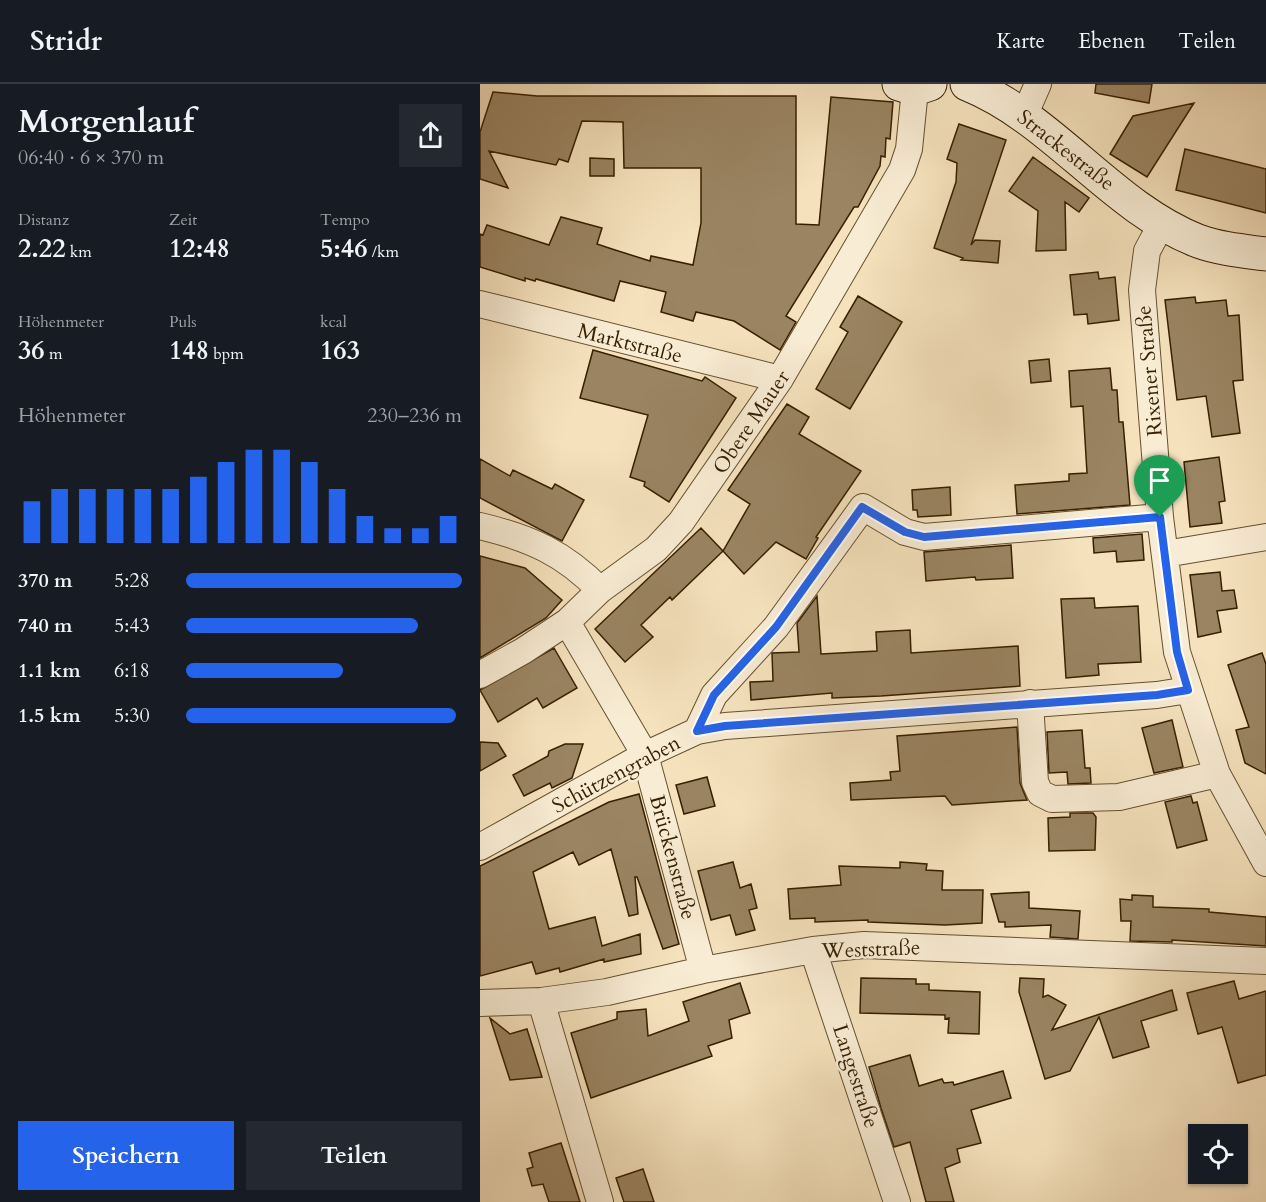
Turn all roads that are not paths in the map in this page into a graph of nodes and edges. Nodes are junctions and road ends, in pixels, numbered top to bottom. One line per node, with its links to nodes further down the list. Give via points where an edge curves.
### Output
1 (967, 84): 4 (street, Strackestraße)
2 (1038, 84): 4 (street)
3 (915, 86): 8 (street, Obere Mauer, via 909,149 902,170)
4 (1024, 116): 5 (street, Strackestraße)
5 (1162, 223): 6 (street, Strackestraße, via 1209,245); 9 (street, Rixener Straße, via 1147,251 1142,290)
6 (1266, 254)
7 (480, 304): 8 (street, Marktstraße)
8 (780, 380): 13 (street, Obere Mauer, via 681,522 656,549)
9 (1160, 517): 12 (street, Rixener Straße); 18 (street, Schützengraben, via 924,537 905,532 862,507 776,627 714,695)
10 (480, 526): 13 (street, via 521,537 557,553)
11 (1266, 537): 12 (street)
12 (1165, 554): 16 (street, Rixener Straße, via 1177,652)
13 (600, 590): 14 (street, Obere Mauer)
14 (567, 622): 15 (street, Obere Mauer); 19 (street, Brückenstraße)
15 (480, 675)
16 (1188, 690): 17 (street); 20 (street, Rixener Straße)
17 (1030, 704): 18 (street); 20 (street, via 1035,782 1040,793 1052,799 1119,797)
18 (697, 731): 19 (street, Schützengraben)
19 (645, 755): 22 (street, Schützengraben); 26 (street, Brückenstraße)
20 (1217, 774): 21 (street, Rixener Straße)
21 (1256, 823): 23 (street, Rixener Straße)
22 (480, 847)
23 (1266, 863)
24 (813, 950): 25 (street, Weststraße, via 906,945); 26 (street, Weststraße); 30 (street, Langestraße)
25 (1266, 961)
26 (703, 970): 27 (street, Weststraße, via 607,992)
27 (541, 1001): 28 (street, Weststraße); 29 (street)
28 (480, 1003)
29 (600, 1202)
30 (897, 1202)

